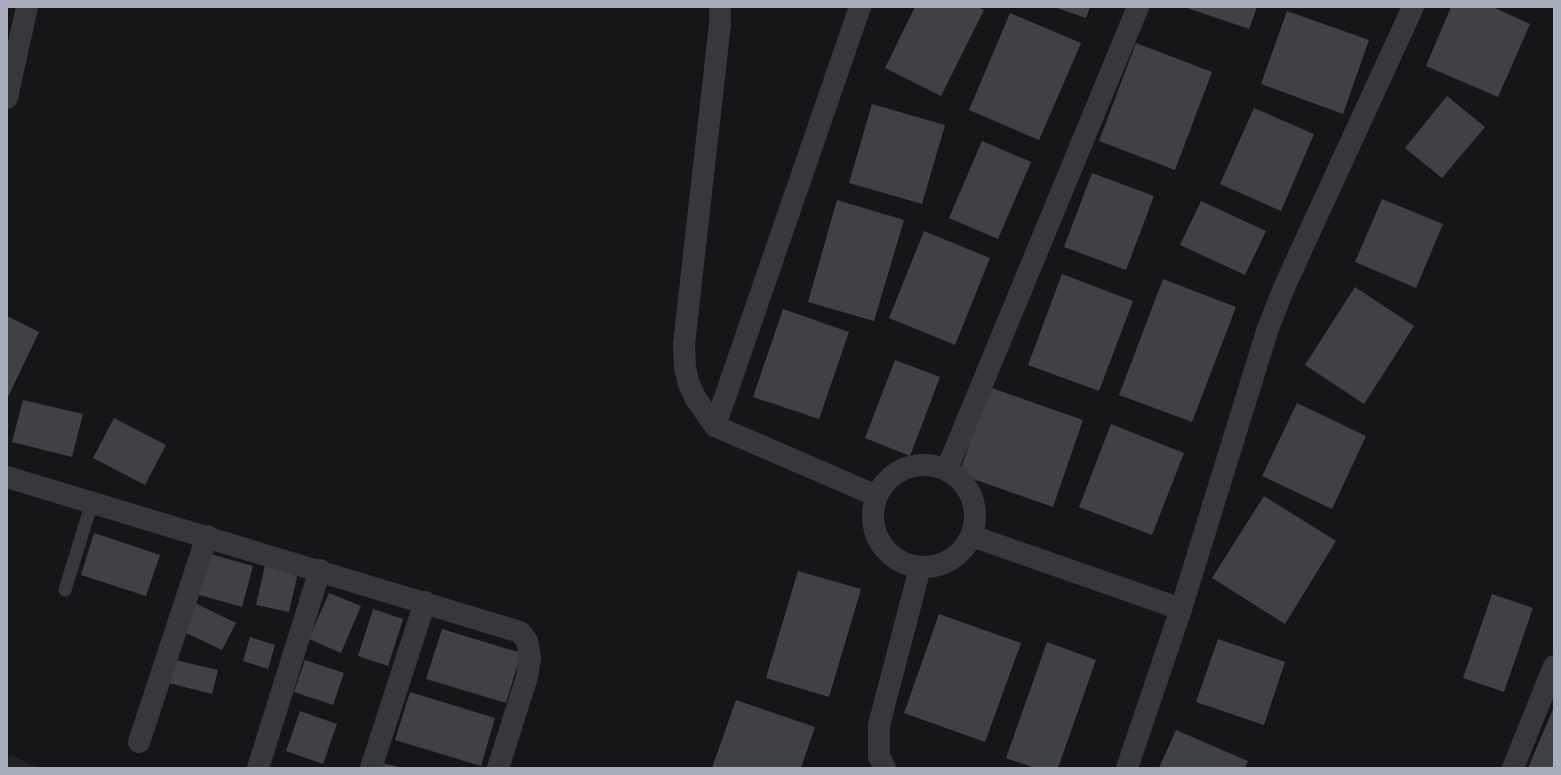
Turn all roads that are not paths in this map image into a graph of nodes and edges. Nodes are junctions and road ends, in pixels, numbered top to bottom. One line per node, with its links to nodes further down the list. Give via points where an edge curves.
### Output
1 (27, 7): 6 (street)
2 (720, 7): 7 (street, via 684,344 689,384)
3 (860, 7): 7 (street)
4 (1138, 7): 8 (street)
5 (1412, 7): 18 (street, via 1268,328)
6 (7, 98)
7 (715, 426): 10 (street)
8 (948, 469): 10 (street, via 928,464 907,467 889,478); 13 (street, via 963,481 973,498 976,517)
9 (7, 477): 11 (street)
10 (877, 496): 14 (street, via 873,514 876,534 886,551 902,562)
11 (92, 502): 12 (street); 16 (lane)
12 (207, 536): 15 (street); 20 (street)
13 (972, 536): 14 (street, via 960,554 942,565); 18 (street)
14 (920, 568): 24 (street, via 879,725 879,756)
15 (320, 570): 17 (street); 21 (street)
16 (65, 590)
17 (425, 602): 22 (street); 23 (street, via 507,626 520,632 527,642 530,657 527,677)
18 (1181, 609): 25 (street)
19 (1554, 666): 26 (street)
20 (139, 742)
21 (258, 768)
22 (371, 768)
23 (498, 768)
24 (885, 768)
25 (1127, 768)
26 (1513, 768)

